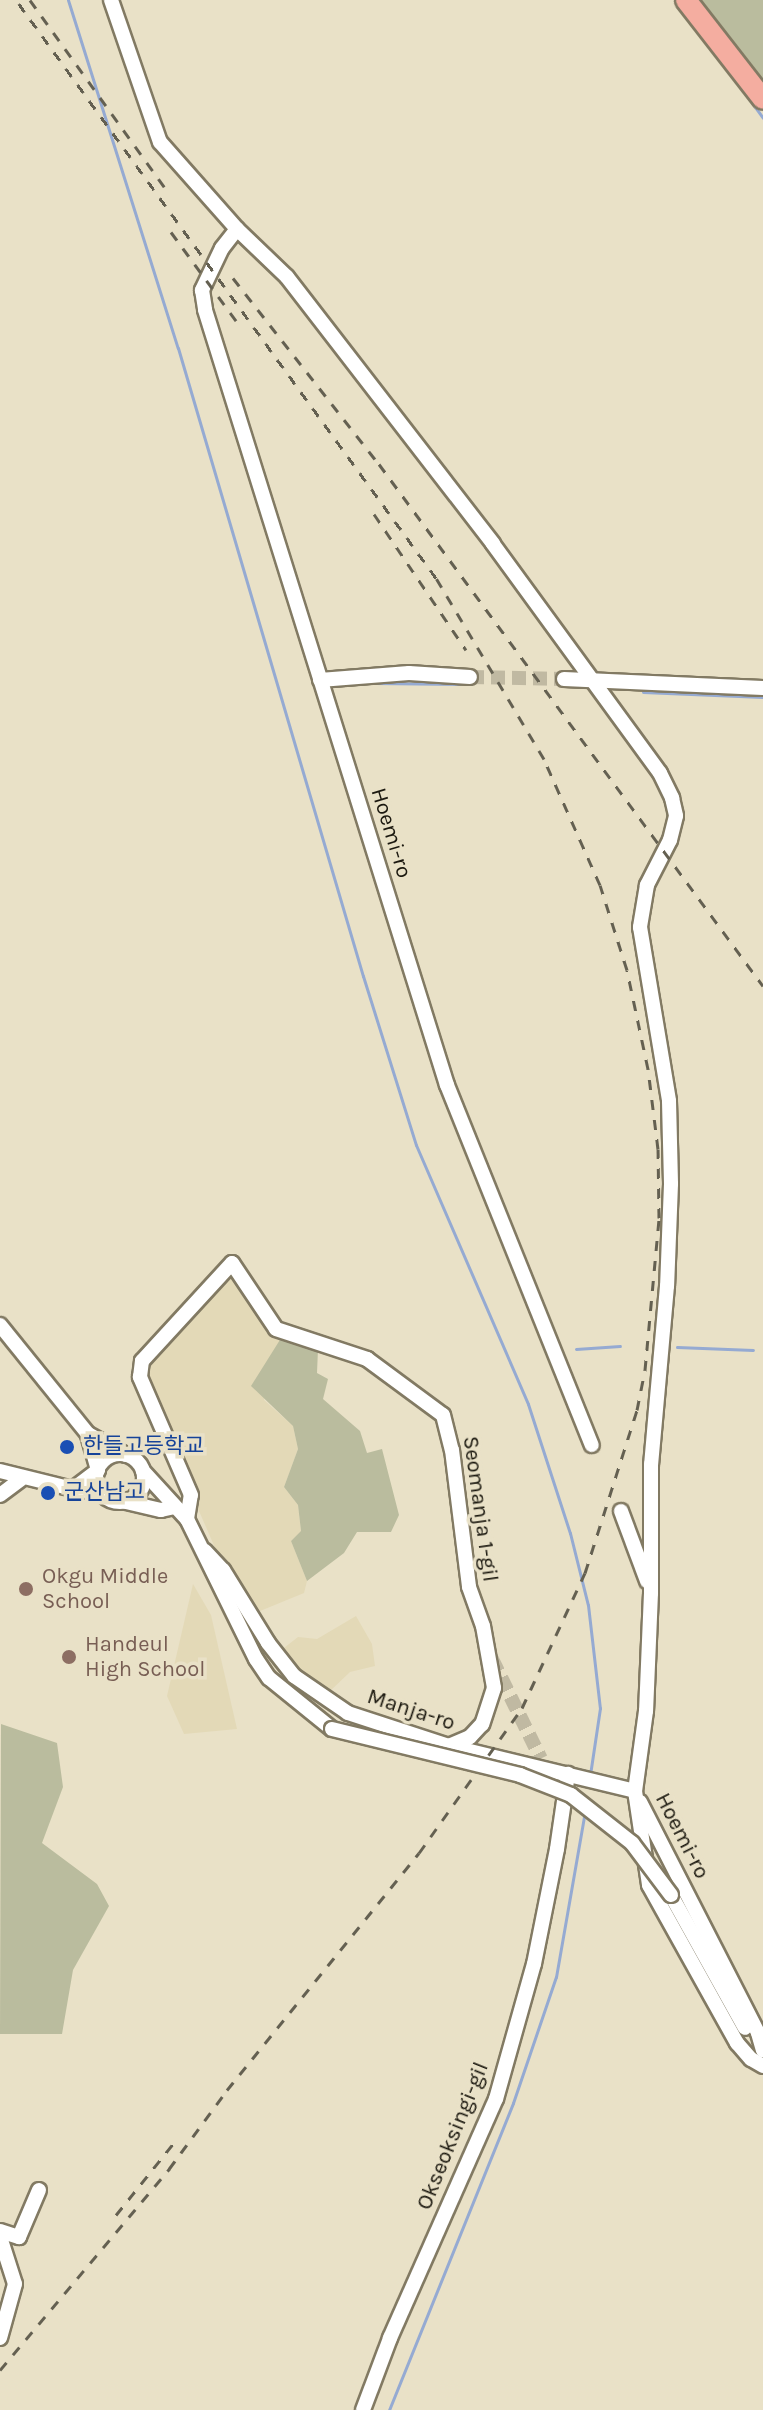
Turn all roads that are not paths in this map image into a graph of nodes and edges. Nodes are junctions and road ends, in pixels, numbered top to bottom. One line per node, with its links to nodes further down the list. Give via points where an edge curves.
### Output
1 (111, 0): 4 (street, via 160,142)
2 (686, 0): 3 (highway)
3 (763, 99)
4 (237, 229): 7 (street, Hoemi-ro, via 202,290 205,310); 8 (street, via 287,277)
5 (470, 677): 7 (street, via 409,673)
6 (564, 679): 8 (street)
7 (320, 680): 12 (street, Hoemi-ro, via 447,1085)
8 (593, 681): 9 (street); 26 (street, via 660,773 676,816 647,885 640,927 669,1101 671,1184 651,1464)
9 (763, 688)
10 (0, 1325): 11 (street)
11 (88, 1434): 13 (street); 14 (street)
12 (592, 1445)
13 (127, 1455): 14 (street, via 111,1456); 16 (street)
14 (98, 1470): 18 (street); 19 (street)
15 (0, 1471): 17 (street)
16 (143, 1471): 21 (street, via 143,1486); 22 (street, Manja-ro)
17 (21, 1479): 18 (street); 20 (street)
18 (73, 1489): 19 (street)
19 (102, 1493): 21 (street)
20 (0, 1495)
21 (126, 1502): 22 (street, via 161,1510)
22 (174, 1507): 24 (street, Manja-ro)
23 (621, 1511): 26 (street)
24 (187, 1519): 25 (street, Manja-ro); 27 (street, Seomanja 1-gil, via 191,1495 140,1377 142,1361 232,1263 276,1329 367,1359 443,1415 469,1587)
25 (205, 1551): 29 (street, Manja-ro, via 294,1676 348,1713); 35 (street, Manja-ro, bridge, via 269,1678 332,1729 520,1775 571,1795 632,1843 671,1895)
26 (651, 1593): 31 (street, via 646,1711)
27 (482, 1637): 28 (street, Seomanja 1-gil); 29 (street, Seomanja 1-gil, via 494,1688 491,1701 470,1737)
28 (492, 1659)
29 (449, 1746): 30 (street, Manja-ro, via 546,1764)
30 (574, 1775): 31 (street, Manja-ro); 40 (street, Okseoksingi-gil, via 534,1964 496,2099)
31 (635, 1791): 32 (street, Hoemi-ro); 36 (street, Hoemi-ro, via 649,1885 737,2043)
32 (744, 2006): 33 (street); 34 (street, Hoemi-ro)
33 (763, 2015)
34 (763, 2050)
35 (763, 2059)
36 (763, 2066)
37 (39, 2190): 38 (street, via 19,2237)
38 (0, 2234): 39 (street, via 15,2284)
39 (0, 2338)
40 (363, 2410)

